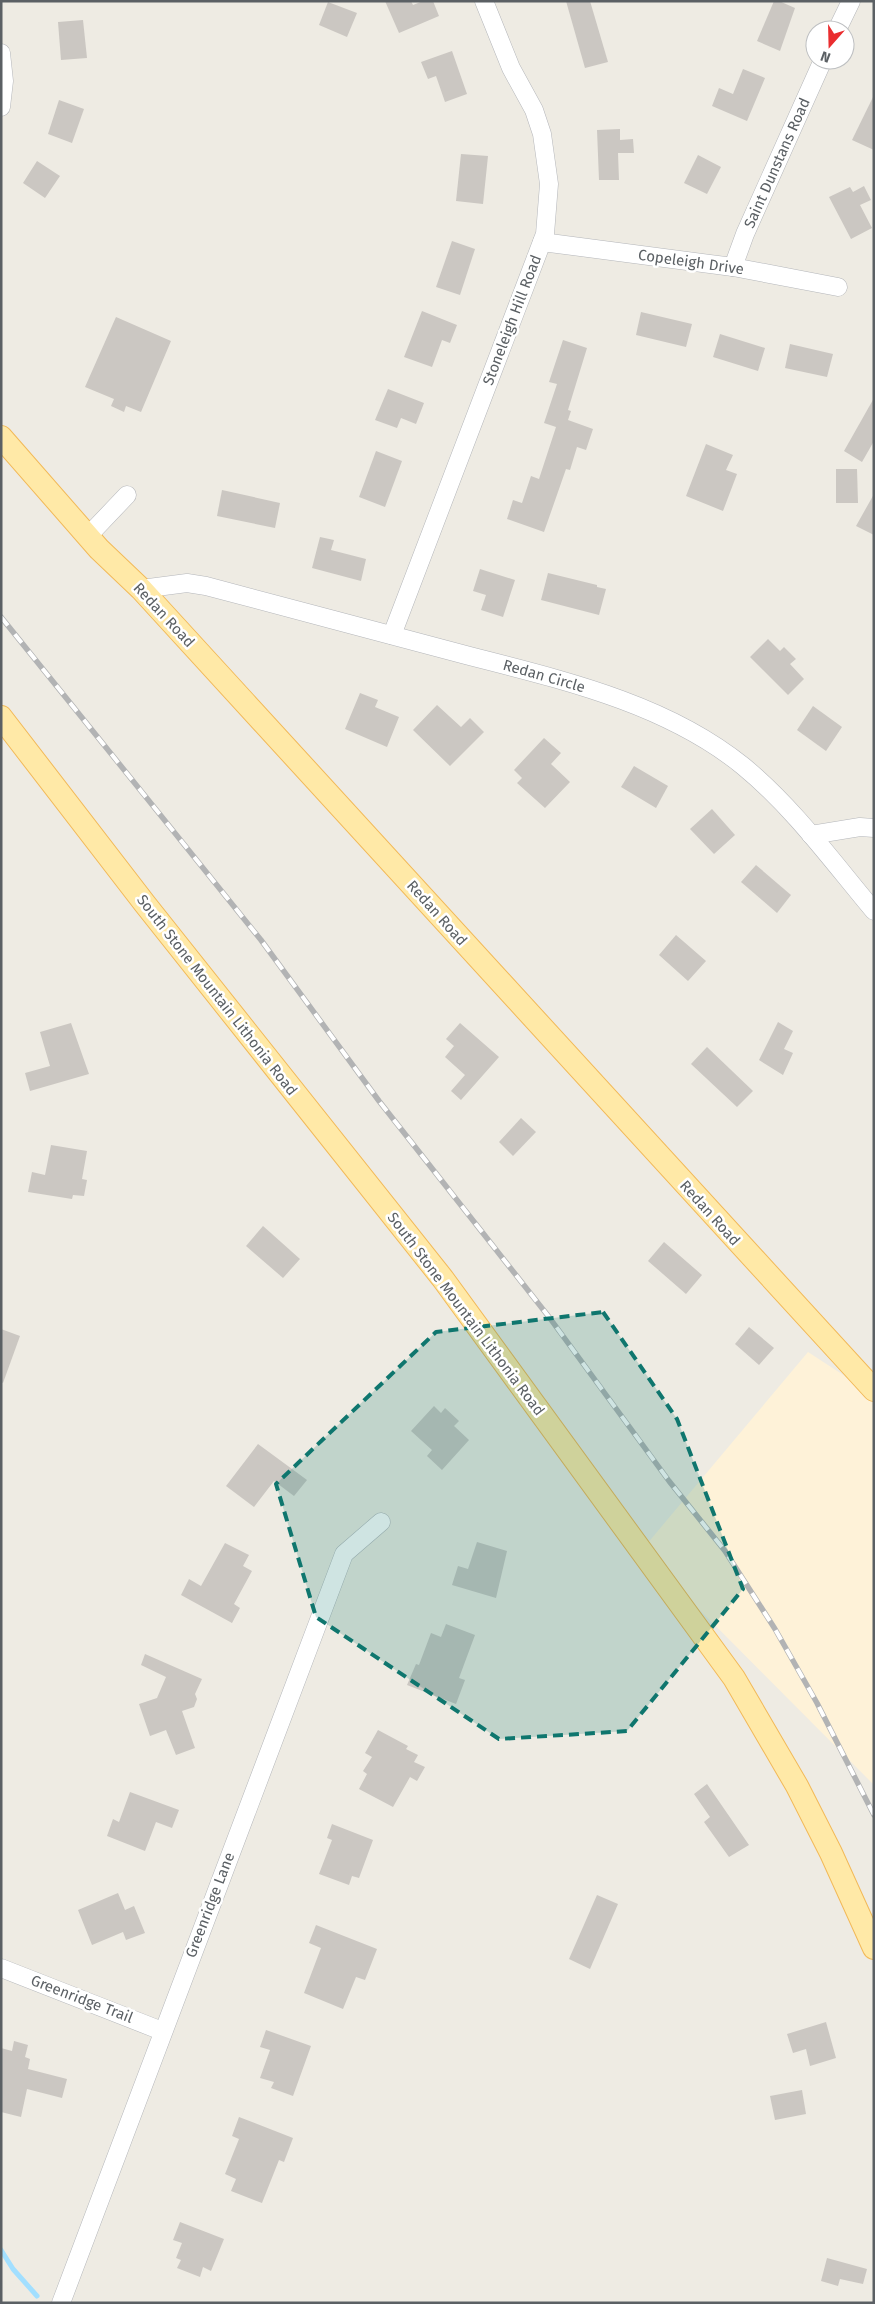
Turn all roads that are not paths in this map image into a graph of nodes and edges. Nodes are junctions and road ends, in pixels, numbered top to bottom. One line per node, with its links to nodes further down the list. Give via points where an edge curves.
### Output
1 (484, 1): 7 (street, Stoneleigh Hill Road, via 542,134 549,184)
2 (851, 1): 3 (street)
3 (842, 20)
4 (1, 53): 6 (street, via 4,81)
5 (819, 70): 8 (street, Saint Dunstans Road)
6 (1, 107)
7 (542, 242): 8 (street, Copeleigh Drive); 14 (street, Stoneleigh Hill Road)
8 (733, 267): 9 (street, Copeleigh Drive)
9 (838, 287)
10 (1, 437): 12 (main road, Redan Road)
11 (127, 495): 12 (street)
12 (88, 536): 13 (main road, Redan Road)
13 (141, 588): 14 (street, Redan Circle, via 187,583 206,586); 19 (main road, Redan Road)
14 (392, 635): 17 (street, Redan Circle, via 575,684 641,706 712,744 742,765 780,799)
15 (1, 717): 21 (main road, South Stone Mountain Lithonia Road, via 443,1279 734,1678 832,1853)
16 (874, 828): 17 (street, via 860,827)
17 (811, 835): 18 (street, Redan Circle)
18 (874, 911)
19 (874, 1390)
20 (381, 1522): 23 (street, Greenridge Lane, via 344,1554)
21 (874, 1948)
22 (1, 1968): 23 (street, Greenridge Trail)
23 (162, 2031): 24 (street, Greenridge Lane)
24 (61, 2303)

